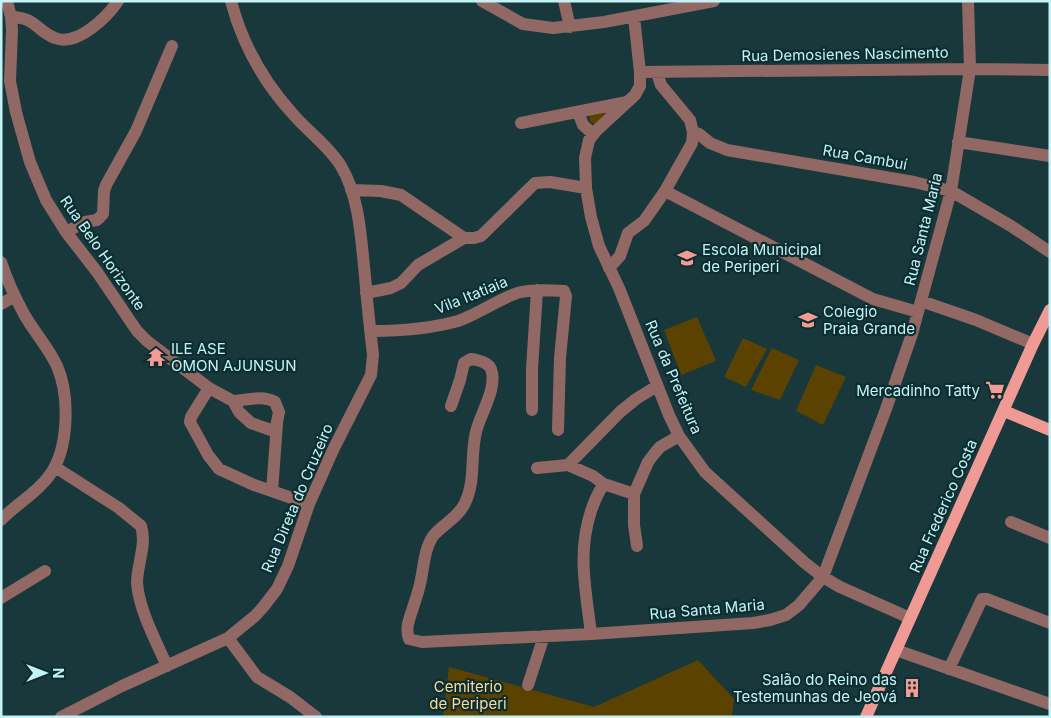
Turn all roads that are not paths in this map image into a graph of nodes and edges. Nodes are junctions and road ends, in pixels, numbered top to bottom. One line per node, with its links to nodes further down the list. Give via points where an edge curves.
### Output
1 (7, 1): 9 (street, Rua Belo Horizonte)
2 (118, 1): 9 (street, via 87,31 67,40 55,39 32,21)
3 (231, 1): 25 (street, Rua Direta do Cruzeiro, via 241,32 268,84 292,114 333,154)
4 (564, 1): 11 (street)
5 (714, 1): 8 (street)
6 (968, 1): 13 (street, Rua Santa Maria)
7 (489, 3): 11 (street, via 523,24)
8 (666, 6): 10 (street)
9 (11, 16): 28 (street, Rua Belo Horizonte, via 10,81 16,112 30,162 46,200)
10 (634, 17): 11 (street); 15 (street, Rua da Prefeitura)
11 (570, 27)
12 (172, 46): 28 (street, via 136,131 106,185 103,214 97,220)
13 (970, 69): 14 (street, Rua Demosienes Nascimento); 16 (street, Rua Demosienes Nascimento); 22 (street, Rua Santa Maria)
14 (1050, 70)
15 (640, 72): 16 (street, Rua Demosienes Nascimento); 17 (street, Rua da Prefeitura, via 638,91)
16 (657, 73): 20 (street, via 661,85 690,120)
17 (627, 102): 18 (street); 21 (street, Rua da Prefeitura)
18 (578, 112): 19 (street); 21 (street, via 583,125)
19 (521, 123)
20 (693, 132): 26 (street, via 692,143); 27 (street, Rua Cambuí, via 710,143 733,151)
21 (593, 134): 24 (street, Rua da Prefeitura, via 585,158)
22 (958, 142): 23 (street); 27 (street, Rua Santa Maria)
23 (1050, 156)
24 (586, 188): 29 (street, via 535,183 481,236); 32 (street, Rua da Prefeitura, via 594,232)
25 (351, 190): 29 (street, via 401,195); 34 (street, Rua Direta do Cruzeiro, via 360,226)
26 (665, 191): 32 (street, via 644,221 628,234 620,256); 37 (street, via 873,299)
27 (951, 191): 30 (street, Rua Cambuí); 37 (street, Rua Santa Maria)
28 (66, 232): 42 (street, Rua Belo Horizonte, via 137,331)
29 (464, 238): 34 (street, via 418,265 401,283)
30 (1050, 252)
31 (1, 262): 35 (street)
32 (609, 268): 41 (street, Rua da Prefeitura)
33 (537, 290): 39 (street, Vila Itatiaia, via 520,292 461,320 434,327); 45 (street); 48 (street, Vila Itatiaia, via 562,290 566,294)
34 (366, 293): 39 (street, Rua Direta do Cruzeiro)
35 (15, 296): 36 (street); 52 (street, via 58,368 62,384 64,431)
36 (1, 304)
37 (920, 307): 40 (street, via 976,320); 63 (street, Rua Santa Maria, via 886,410)
38 (1050, 310): 40 (main road, Rua Frederico Costa)
39 (371, 331): 57 (street, Rua Direta do Cruzeiro, via 371,375 332,450)
40 (1033, 344): 46 (main road, Rua Frederico Costa)
41 (657, 386): 50 (street, Rua da Prefeitura); 51 (street, via 620,412)
42 (209, 388): 43 (street, Rua Belo Horizonte); 55 (street, via 190,419 208,455 219,469)
43 (233, 402): 47 (street, Rua Belo Horizonte, via 251,423 271,430); 47 (street, via 272,400 279,409)
44 (451, 406): 68 (street, Rua Santa Maria, via 464,362 472,359 488,365 492,382 476,432 472,483 459,513 434,535 429,544 408,624 409,639 422,642)
45 (532, 410)
46 (1004, 411): 49 (main road); 65 (main road, Rua Frederico Costa)
47 (277, 424): 55 (street)
48 (558, 430)
49 (1050, 430)
50 (679, 436): 56 (street, via 654,454); 63 (street, Rua da Prefeitura, via 705,472)
51 (568, 465): 53 (street); 54 (street)
52 (55, 467): 58 (street, via 41,486); 71 (street, via 141,526 139,595)
53 (537, 468)
54 (605, 485): 56 (street); 67 (street, via 593,507 583,545)
55 (272, 491): 57 (street)
56 (634, 494): 61 (street)
57 (310, 504): 69 (street, Rua Direta do Cruzeiro, via 288,566 276,589 255,616)
58 (3, 513)
59 (1011, 522): 60 (street)
60 (1050, 538)
61 (637, 546)
62 (45, 571): 64 (street)
63 (823, 578): 65 (street, Rua da Prefeitura); 67 (street, Rua Santa Maria, via 786,615 770,620)
64 (1, 598)
65 (910, 618): 70 (main road, Rua Frederico Costa)
66 (1050, 623): 72 (street, via 982,599)
67 (591, 634): 68 (street, Rua Santa Maria)
68 (544, 636): 73 (street)
69 (228, 638): 71 (street, Rua Direta do Cruzeiro); 76 (street, via 257,677)
70 (896, 650): 72 (street); 77 (main road, Rua Frederico Costa)
71 (167, 666): 75 (street, Rua Direta do Cruzeiro)
72 (949, 669): 74 (street)
73 (528, 685)
74 (1050, 704)
75 (61, 717)
76 (316, 717)
77 (867, 717)

